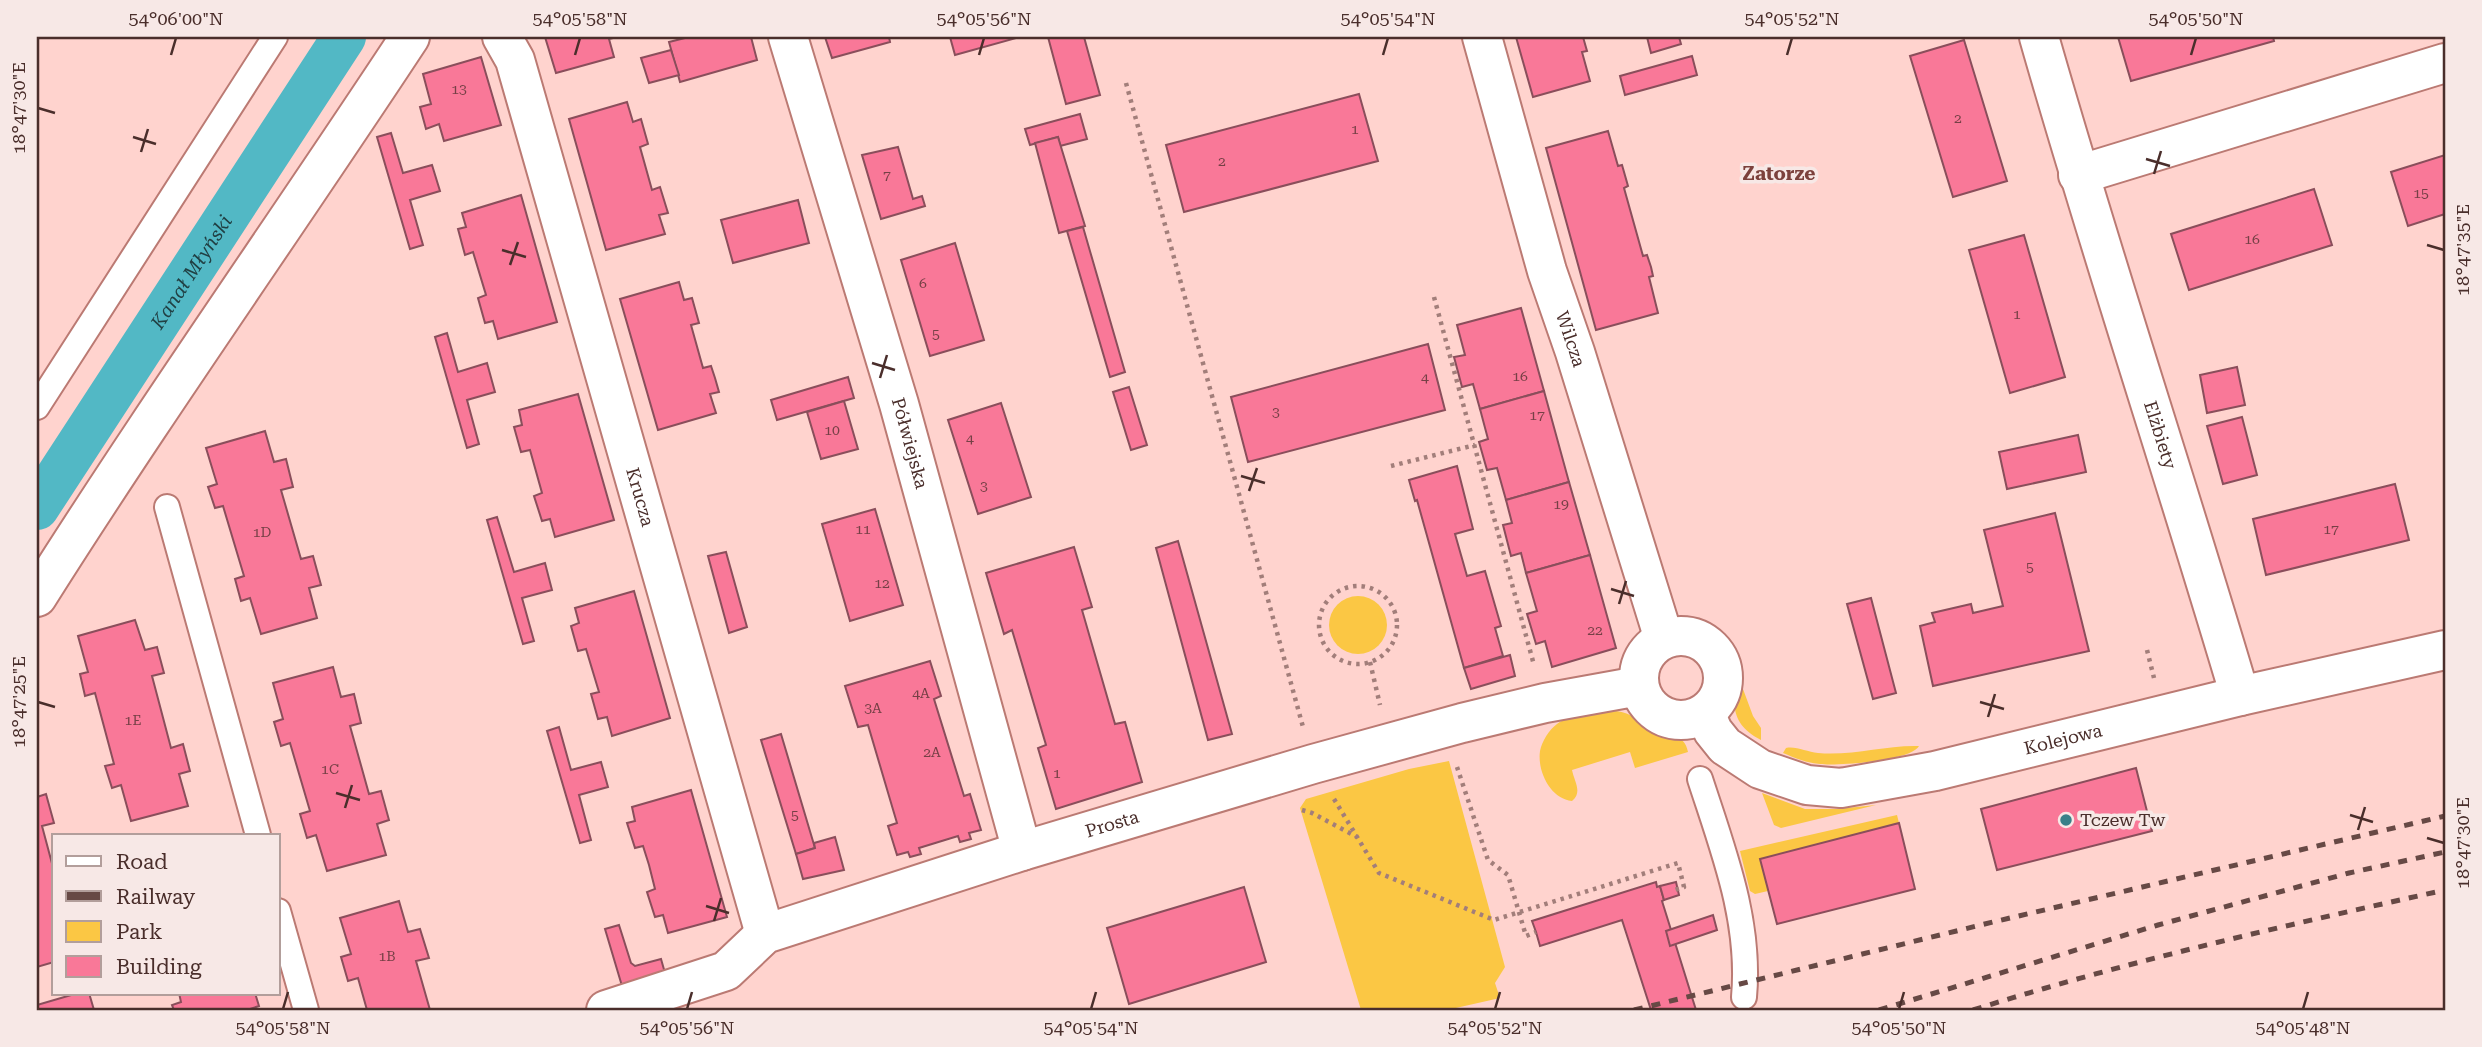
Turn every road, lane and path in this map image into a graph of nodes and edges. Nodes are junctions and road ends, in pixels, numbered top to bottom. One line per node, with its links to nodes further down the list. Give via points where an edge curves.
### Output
1 (275, 37): 11 (lane)
2 (410, 37): 15 (street)
3 (788, 37): 29 (street, Półwiejska, via 899,404)
4 (1482, 37): 16 (street, Wilcza, via 1548,271)
5 (2039, 37): 9 (street, Elżbiety)
6 (508, 48): 34 (street, Krucza)
7 (2445, 63): 9 (street)
8 (1126, 83): 24 (path)
9 (2078, 175): 20 (street, Elżbiety)
10 (1434, 297): 12 (path)
11 (37, 407)
12 (1475, 445): 13 (path); 21 (path)
13 (1391, 466)
14 (167, 507): 27 (lane)
15 (37, 597)
16 (1664, 639): 19 (street, via 1644,658); 22 (street, via 1692,637 1714,652 1723,677 1721,691)
17 (1392, 645): 17 (path, via 1397,620 1386,597 1363,586 1338,592 1328,600 1319,624 1321,637 1336,658 1348,663 1374,662)
18 (2445, 650): 20 (street, Kolejowa)
19 (1639, 686): 21 (street, Prosta); 22 (street, via 1653,710 1665,717 1692,719)
20 (2240, 696): 22 (street, Kolejowa, via 1935,771 1841,788 1807,785 1760,769 1725,746)
21 (1545, 703): 23 (street, Prosta)
22 (1705, 713)
23 (1444, 728): 24 (street, Prosta); 31 (path, via 1488,860 1508,875)
24 (1313, 764): 28 (path); 29 (street, Prosta)
25 (1700, 779): 35 (lane, via 1743,927)
26 (1291, 808): 28 (path, via 1312,813)
27 (258, 834)
28 (1357, 838): 31 (path, via 1379,873 1494,920)
29 (1022, 851): 34 (street, Prosta)
30 (1671, 891): 31 (path, via 1684,887 1678,863)
31 (1519, 912): 33 (path, via 1526,936)
32 (280, 918): 36 (lane)
33 (1536, 932)
34 (765, 934): 37 (street, Prosta, via 726,971)
35 (1744, 997)
36 (306, 1010)
37 (606, 1010)

